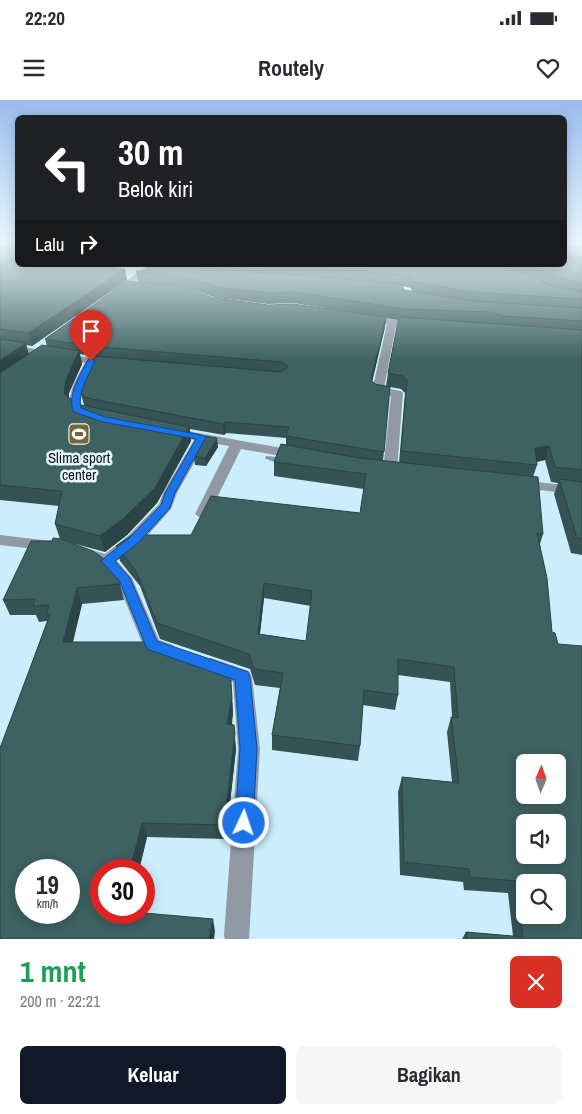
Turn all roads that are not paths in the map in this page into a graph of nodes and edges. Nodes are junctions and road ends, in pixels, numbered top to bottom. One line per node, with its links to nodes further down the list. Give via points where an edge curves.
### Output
1 (130, 282): 2 (street)
2 (125, 285): 3 (street); 4 (street)
3 (145, 287)
4 (110, 296)
5 (352, 316): 6 (street)
6 (392, 323): 7 (street); 16 (street, via 378,391 397,393 395,471)
7 (431, 327)
8 (0, 346): 9 (street)
9 (45, 351): 10 (street); 11 (street, via 95,361 77,394 76,407 85,414)
10 (29, 363)
11 (103, 419)
12 (157, 429): 13 (street)
13 (202, 437): 14 (street); 21 (street, via 166,506 134,540)
14 (237, 444): 15 (street); 19 (street)
15 (312, 458)
16 (374, 468)
17 (505, 482): 18 (street)
18 (582, 491)
19 (202, 514)
20 (0, 540): 21 (street, via 76,550)
21 (107, 561): 22 (street, via 124,578 152,645 242,677 249,749)
22 (237, 935)

